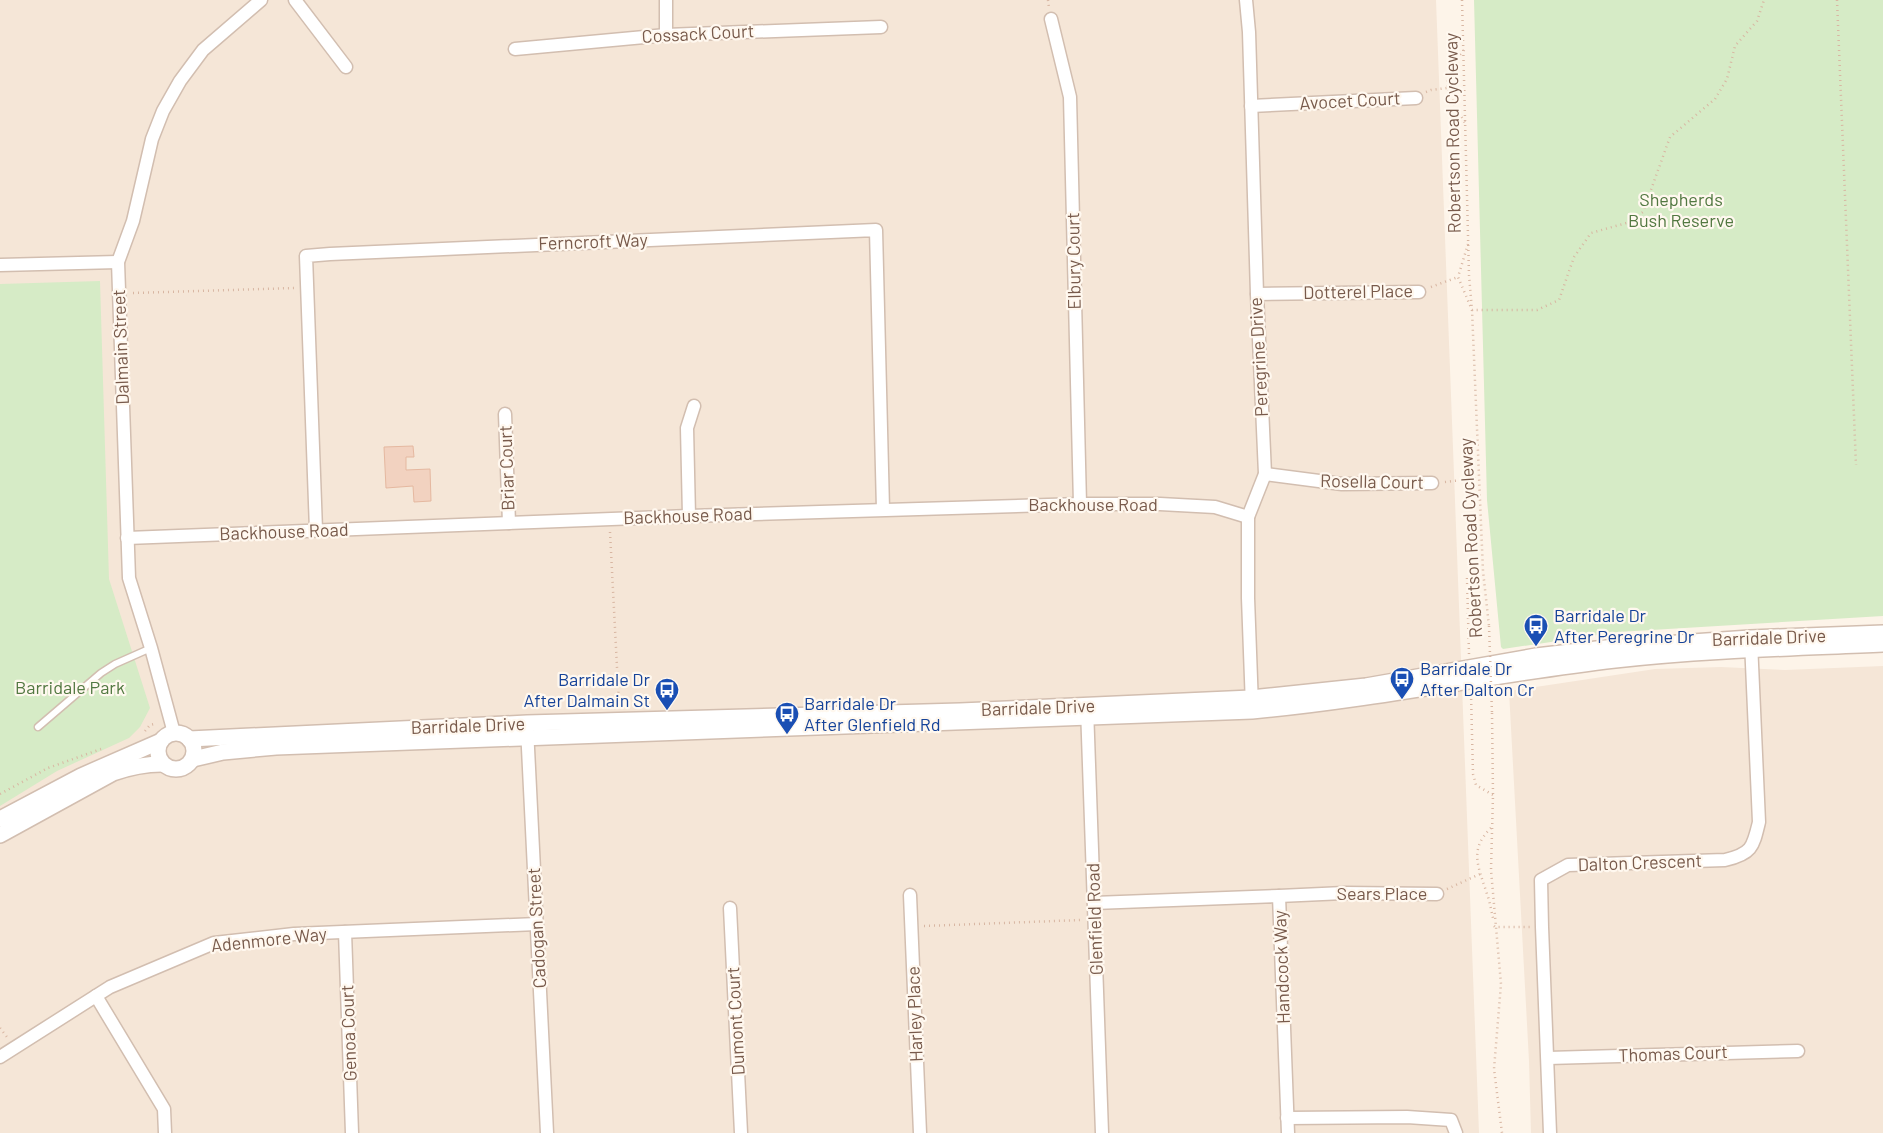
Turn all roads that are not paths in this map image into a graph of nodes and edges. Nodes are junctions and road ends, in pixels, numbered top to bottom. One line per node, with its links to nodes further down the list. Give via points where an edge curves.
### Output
1 (260, 0): 12 (street, Dalmain Street, via 203,50 163,111 152,139 133,221)
2 (295, 0): 9 (street)
3 (666, 0): 7 (street)
4 (1246, 0): 11 (street, Peregrine Drive)
5 (1051, 19): 20 (street, Elbury Court, via 1070,97)
6 (881, 27): 7 (street, Cossack Court)
7 (666, 34): 8 (street, Cossack Court)
8 (514, 49)
9 (346, 67)
10 (1416, 98): 11 (street, Avocet Court)
11 (1251, 106): 15 (street, Peregrine Drive)
12 (118, 262): 13 (street); 26 (street, Dalmain Street)
13 (0, 265)
14 (1419, 292): 15 (street, Dotterel Place)
15 (1257, 294): 18 (street, Peregrine Drive)
16 (694, 406): 22 (street, via 687,428)
17 (505, 414): 24 (street, Briar Court)
18 (1265, 474): 19 (street, Rosella Court, via 1342,484); 23 (street, Peregrine Drive)
19 (1432, 483)
20 (1080, 504): 21 (street, Backhouse Road); 23 (street, Backhouse Road, via 1215,507)
21 (883, 509): 22 (street, Backhouse Road); 25 (street, Ferncroft Way, via 876,230 306,256)
22 (689, 516): 24 (street, Backhouse Road)
23 (1248, 517): 31 (street, Peregrine Drive)
24 (509, 523): 25 (street, Backhouse Road)
25 (316, 530): 26 (street, Backhouse Road)
26 (127, 538): 30 (street, Dalmain Street, via 129,578)
27 (1883, 633): 28 (street, Barridale Drive)
28 (1751, 644): 29 (street, Barridale Drive); 31 (street, Barridale Drive, via 1638,644 1536,656); 51 (street, Dalton Crescent, via 1760,822 1755,840 1740,857 1725,860 1568,865 1541,880)
29 (1883, 644)
30 (151, 648): 33 (lane, via 101,673); 35 (street, Dalmain Street)
31 (1252, 704): 32 (street, Barridale Drive)
32 (1088, 712): 34 (street, Barridale Drive); 34 (street, Barridale Drive, via 619,720); 44 (street, Glenfield Road)
33 (38, 727)
34 (528, 730): 36 (street, Barridale Drive); 37 (street, Barridale Drive, via 276,747 223,752); 46 (street, Cadogan Street)
35 (167, 737): 36 (street, via 185,735); 38 (street, via 158,752); 39 (street, via 88,772)
36 (190, 739): 37 (street, via 194,748)
37 (193, 759): 38 (street, via 181,769 171,769)
38 (162, 764): 40 (street, via 128,767 113,773)
39 (0, 819)
40 (0, 835)
41 (1437, 894): 43 (street, Sears Place)
42 (910, 895): 57 (street, Harley Place)
43 (1279, 896): 44 (street, Handcock Way); 52 (street, Handcock Way)
44 (1094, 903): 58 (street, Glenfield Road)
45 (730, 908): 56 (street, Dumont Court)
46 (537, 924): 47 (street, Adenmore Way); 55 (street, Cadogan Street)
47 (345, 932): 48 (street, Adenmore Way, via 214,943); 54 (street, Genoa Court)
48 (96, 996): 50 (street, Adenmore Way); 53 (street, via 164,1109)
49 (1798, 1051): 51 (street, Thomas Court)
50 (0, 1057)
51 (1548, 1058): 61 (street, Dalton Crescent)
52 (1287, 1118): 59 (street, Handcock Way); 60 (street, via 1451,1120)
53 (165, 1133)
54 (352, 1133)
55 (547, 1133)
56 (741, 1133)
57 (920, 1133)
58 (1102, 1133)
59 (1288, 1133)
60 (1456, 1133)
61 (1550, 1133)

